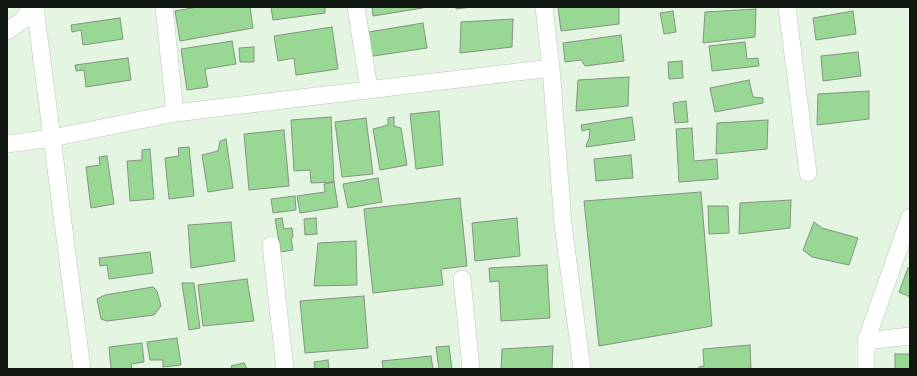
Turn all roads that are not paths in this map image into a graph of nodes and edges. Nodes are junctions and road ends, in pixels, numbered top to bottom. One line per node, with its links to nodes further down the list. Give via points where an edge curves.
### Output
1 (33, 7): 6 (street, via 23,20); 10 (street)
2 (164, 7): 9 (street)
3 (356, 7): 8 (street)
4 (544, 7): 7 (street)
5 (787, 7): 12 (street)
6 (7, 31)
7 (551, 68): 8 (street); 21 (street, via 563,224)
8 (370, 89): 9 (street)
9 (175, 113): 10 (street)
10 (52, 138): 11 (street); 18 (street)
11 (7, 144)
12 (808, 173)
13 (910, 217): 17 (street)
14 (271, 245): 19 (street)
15 (462, 279): 20 (street)
16 (910, 336): 17 (street)
17 (866, 341): 22 (street)
18 (82, 369)
19 (285, 369)
20 (471, 369)
21 (582, 369)
22 (866, 369)

